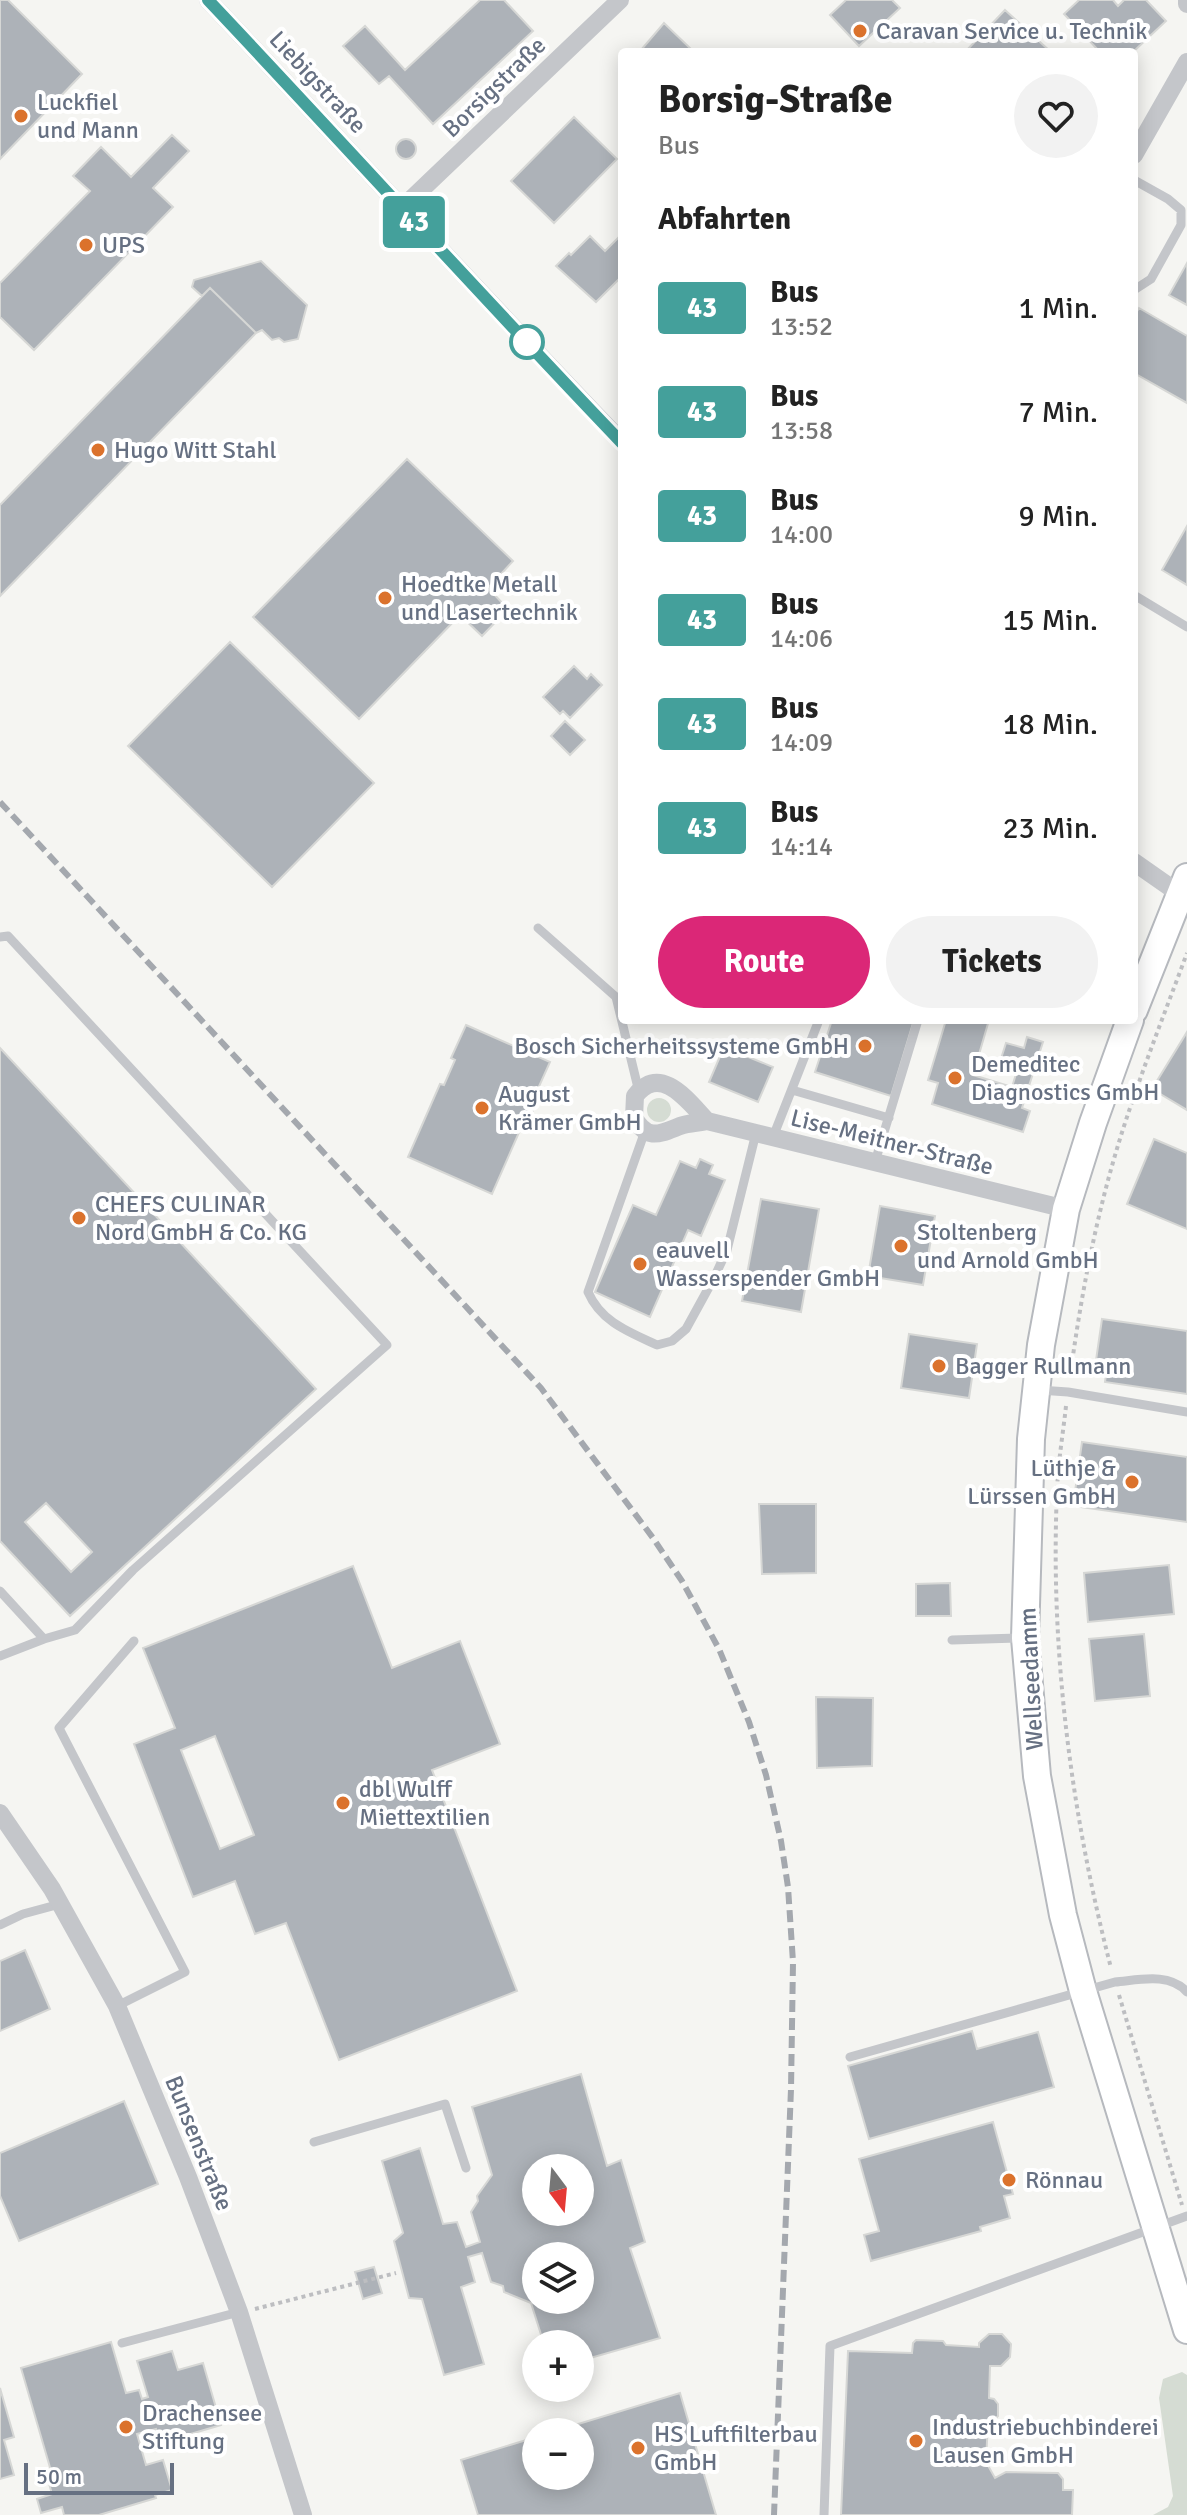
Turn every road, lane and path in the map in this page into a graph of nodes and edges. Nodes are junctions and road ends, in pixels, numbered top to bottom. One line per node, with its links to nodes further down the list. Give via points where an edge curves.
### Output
1 (208, 0): 6 (street, Liebigstraße)
2 (620, 0): 6 (street, Borsigstraße)
3 (1187, 62): 4 (street)
4 (1138, 148)
5 (1138, 182): 7 (lane, via 1181,210 1181,225 1151,279)
6 (401, 209): 8 (street, Liebigstraße)
7 (1138, 287)
8 (618, 438)
9 (1138, 597): 10 (lane)
10 (1187, 627)
11 (1138, 864): 12 (street)
12 (1185, 890): 16 (main road)
13 (538, 928): 17 (lane, via 616,997)
14 (0, 937): 35 (lane, via 8,936 387,1345 133,1570 75,1630)
15 (1187, 953): 31 (path, via 1127,1115 1103,1201 1081,1292)
16 (1138, 1001)
17 (618, 1005)
18 (623, 1024): 23 (lane)
19 (817, 1024): 22 (lane)
20 (917, 1024): 24 (lane)
21 (1129, 1024): 29 (main road, Wellseedamm)
22 (792, 1090): 24 (lane); 27 (lane)
23 (639, 1092): 25 (street, via 648,1084 673,1087); 26 (street, via 634,1118)
24 (889, 1118): 28 (lane)
25 (707, 1121): 26 (street, Lise-Meitner-Straße, via 658,1135); 27 (street, Lise-Meitner-Straße)
26 (645, 1131): 27 (lane, via 588,1292 594,1306 614,1324 657,1345 686,1329 714,1278)
27 (765, 1135): 28 (street, Lise-Meitner-Straße)
28 (875, 1163): 29 (street, Lise-Meitner-Straße)
29 (1066, 1209): 30 (main road, Wellseedamm)
30 (1036, 1390): 31 (lane); 34 (main road, Wellseedamm)
31 (1068, 1392): 32 (lane); 42 (path, via 1057,1488 1059,1647 1085,1855)
32 (1187, 1412)
33 (0, 1591): 35 (lane)
34 (1025, 1638): 36 (lane); 43 (main road, Wellseedamm, via 1042,1802)
35 (44, 1639): 38 (lane)
36 (952, 1640)
37 (134, 1641): 45 (lane, via 59,1728 185,1972)
38 (0, 1656)
39 (0, 1813): 40 (street, Bunsenstraße)
40 (60, 1904): 41 (lane); 45 (street, Bunsenstraße)
41 (0, 1925)
42 (1115, 1982): 43 (lane); 44 (lane, via 1169,1979); 49 (path)
43 (1083, 1991): 46 (lane); 50 (main road, Wellseedamm)
44 (1187, 1992)
45 (117, 2006): 52 (street, Bunsenstraße)
46 (850, 2057)
47 (314, 2142): 48 (lane, via 445,2104)
48 (466, 2168)
49 (1186, 2216): 50 (lane)
50 (1156, 2228): 53 (main road, Wellseedamm); 56 (lane, via 830,2346)
51 (396, 2273): 52 (path)
52 (239, 2312): 54 (lane); 55 (street, Bunsenstraße)
53 (1187, 2330)
54 (122, 2343)
55 (303, 2515)
56 (824, 2515)

